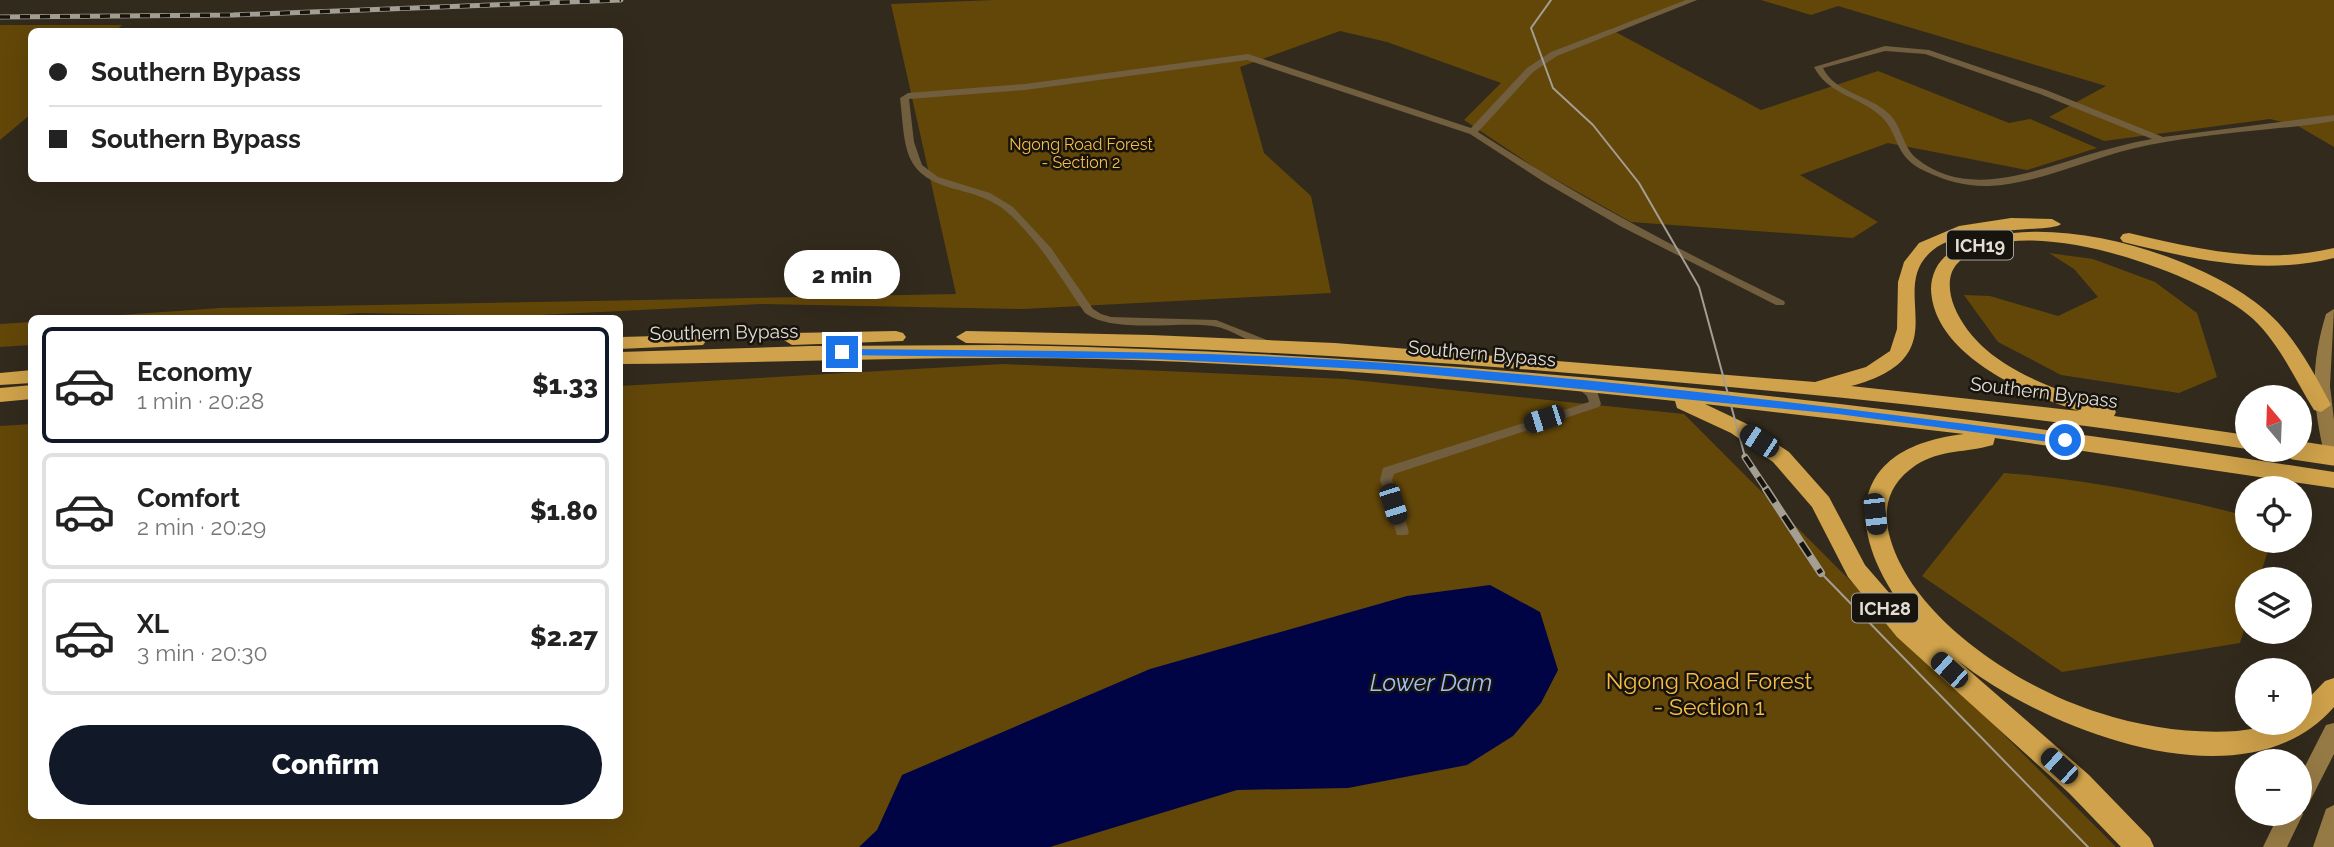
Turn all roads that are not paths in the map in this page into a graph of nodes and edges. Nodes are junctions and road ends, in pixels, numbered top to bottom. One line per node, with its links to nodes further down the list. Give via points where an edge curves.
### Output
1 (1693, 0): 3 (street, via 1553,54 1530,70)
2 (2334, 118): 4 (street)
3 (1472, 132): 6 (street, via 1621,224); 9 (street, via 1248,57 904,98 919,168 926,175 996,199 1011,211 1097,317 1216,323)
4 (2163, 140): 4 (street, via 2110,150 2012,181 1949,178 1916,164 1905,152 1889,117 1835,85 1818,67 1885,48 1926,52)
5 (2334, 253): 16 (highway, via 2296,262 2244,262 2060,225 2008,223 1958,231 1923,249 1914,263 1906,280 1908,327 1897,356 1863,374)
6 (1780, 303)
7 (2334, 314): 20 (main road, via 2319,374)
8 (623, 343): 9 (highway, Southern Bypass, via 1023,337)
9 (1268, 345): 16 (highway, Southern Bypass, via 1470,357)
10 (623, 358): 13 (highway, Southern Bypass, via 938,351 1153,355 1384,367)
11 (28, 376): 12 (highway)
12 (0, 379)
13 (1579, 384): 17 (highway, Southern Bypass); 27 (street, via 1593,394 1595,404 1388,471)
14 (2311, 385): 23 (highway, ICH19, via 2298,360 2265,320 2224,289 2173,266 2113,247 2035,237 1999,239 1969,249 1946,267 1940,293 1954,328 2009,374 2082,406)
15 (2312, 387): 20 (highway, ICH19)
16 (1804, 388): 22 (highway, Southern Bypass)
17 (1631, 390): 21 (highway, Southern Bypass); 33 (highway, ICH28, via 1710,413 1781,457 1821,503 1856,571 1906,631 2079,784)
18 (28, 392): 19 (highway)
19 (0, 395)
20 (2321, 405): 25 (main road)
21 (2040, 438): 26 (highway, Southern Bypass); 28 (highway, via 1936,446 1908,459 1884,483 1876,499 1877,538 1885,561 1906,596 1966,653 2059,710 2123,732 2172,740 2227,744 2265,738 2300,725)
22 (2235, 441)
23 (2235, 441)
24 (2312, 453): 25 (highway, bridge)
25 (2334, 457)
26 (2334, 480)
27 (1402, 532)
28 (2334, 689)
29 (2334, 732): 30 (main road)
30 (2312, 775)
31 (2334, 816): 35 (main road)
32 (2285, 826): 34 (main road)
33 (2140, 847)
34 (2275, 847)
35 (2325, 847)

